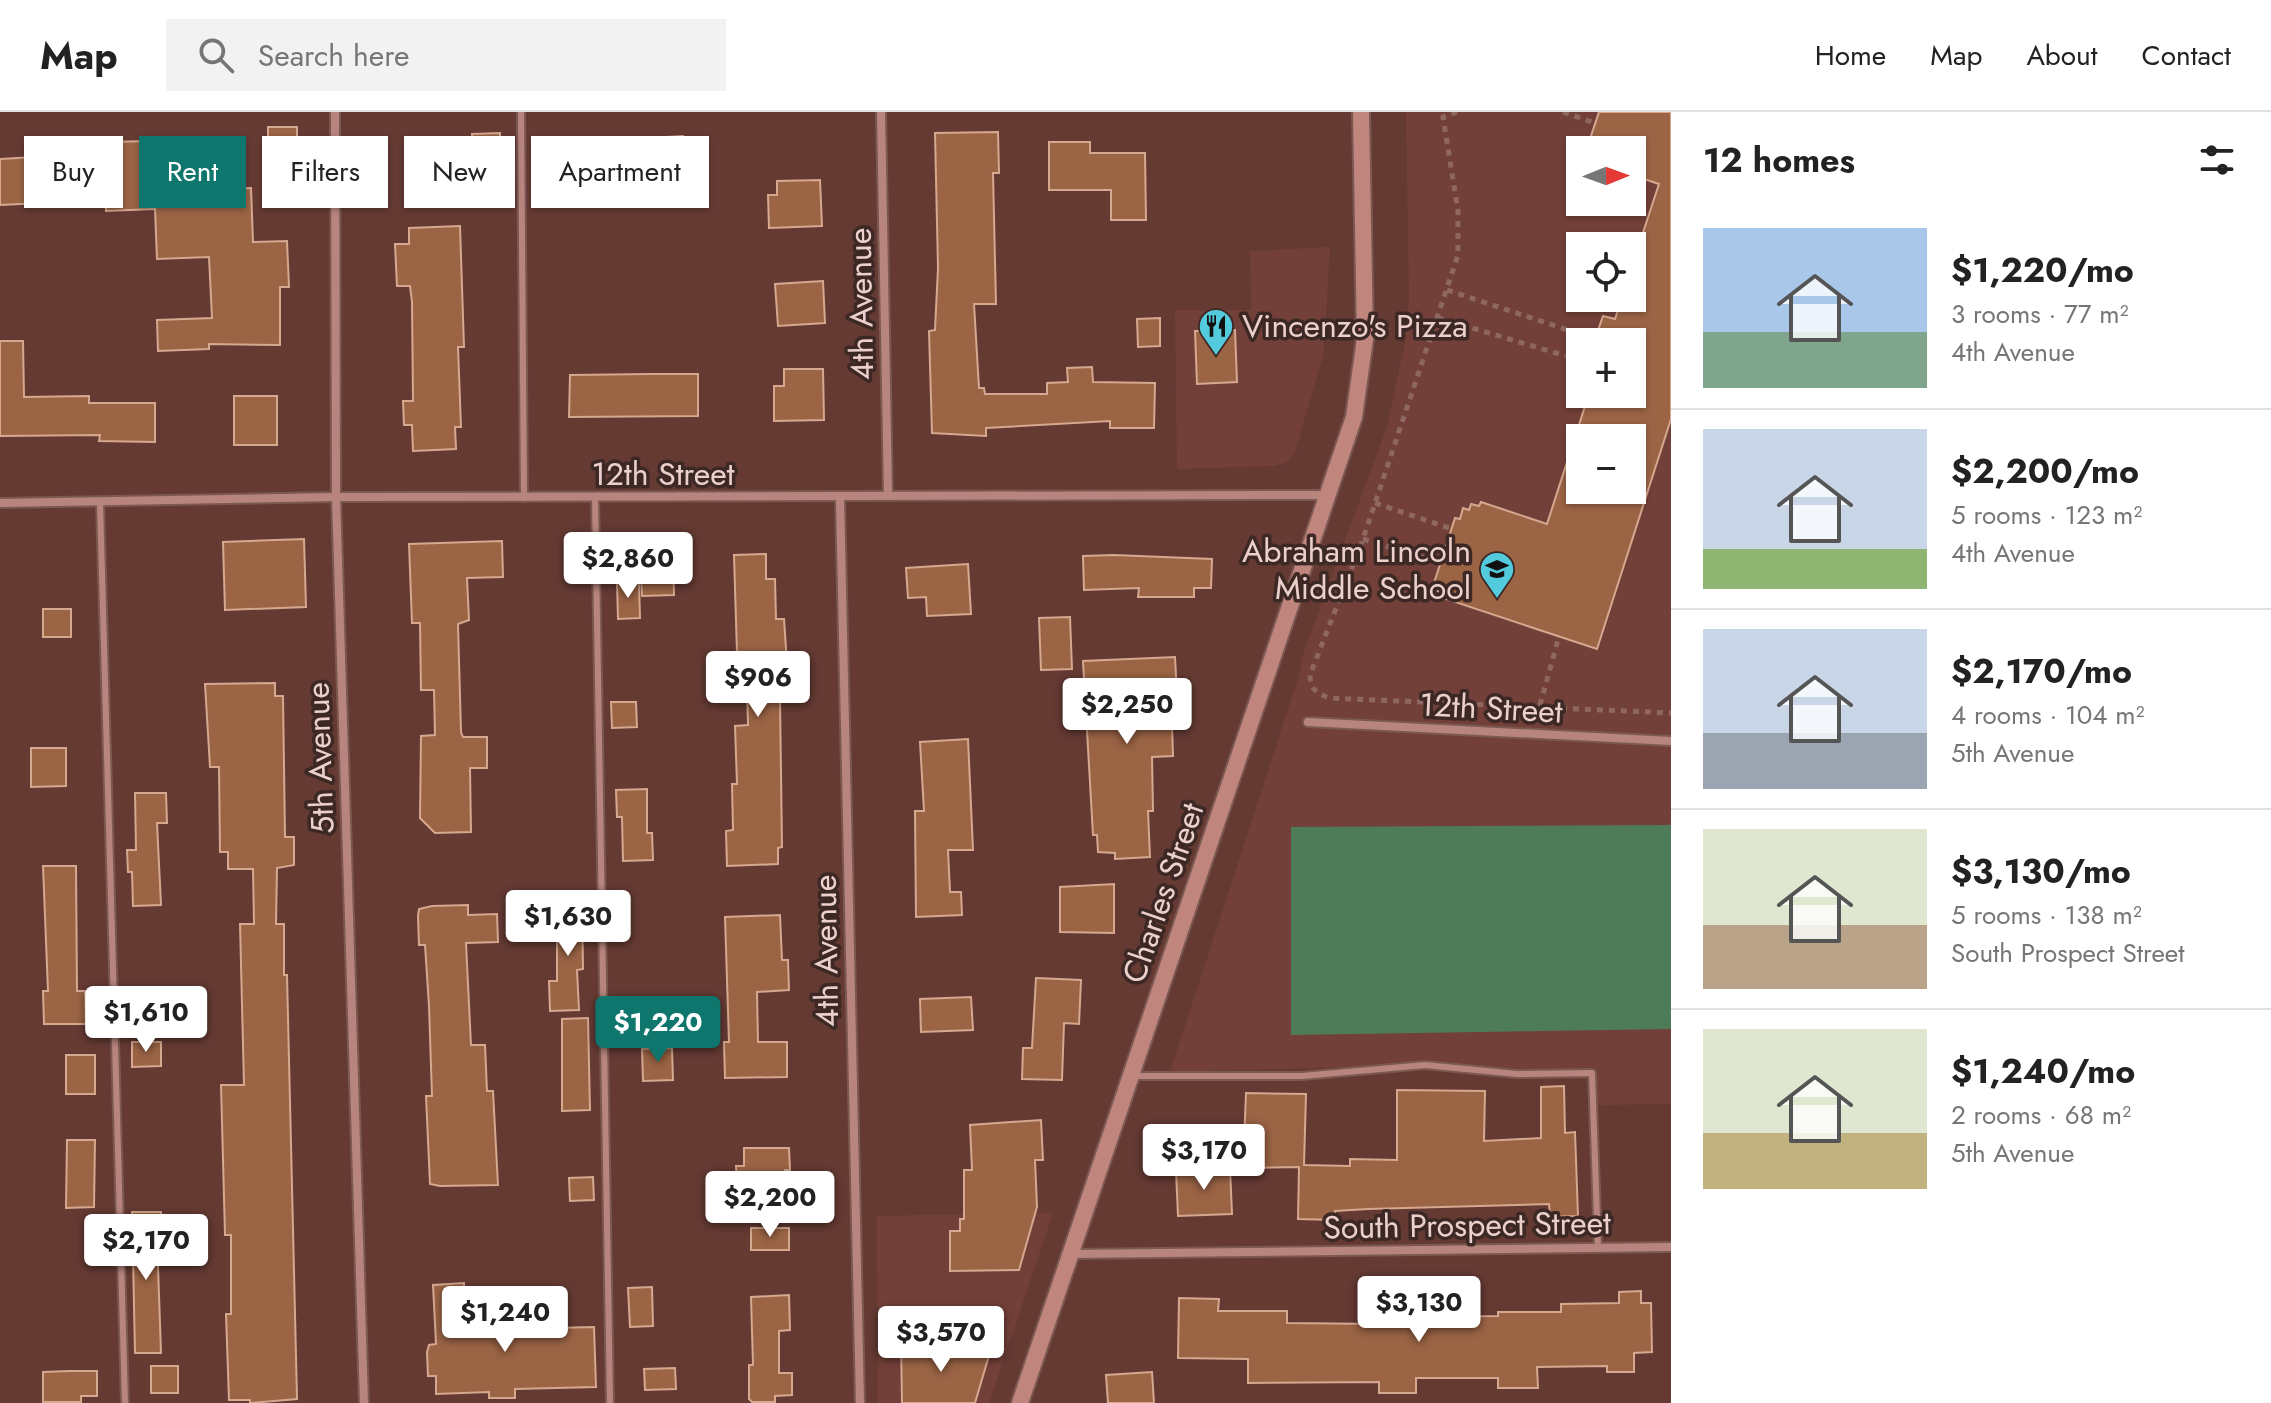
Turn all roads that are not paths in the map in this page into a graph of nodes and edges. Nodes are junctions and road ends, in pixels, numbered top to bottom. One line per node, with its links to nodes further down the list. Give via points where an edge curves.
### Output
1 (335, 112): 7 (street, 5th Avenue)
2 (521, 112): 8 (lane)
3 (881, 112): 5 (street, 4th Avenue)
4 (1361, 112): 6 (main road, Charles Street, via 1365,339 1354,417)
5 (888, 495): 6 (street, 12th Street); 10 (street, 12th Street)
6 (1326, 495): 15 (main road, Charles Street)
7 (336, 497): 8 (street, 12th Street); 11 (street, 12th Street); 20 (street, 5th Avenue)
8 (524, 498): 9 (street, 12th Street)
9 (595, 498): 10 (street, 12th Street); 21 (lane)
10 (840, 499): 22 (street, 4th Avenue)
11 (100, 502): 12 (street, 12th Street); 19 (lane)
12 (0, 503)
13 (1308, 722): 14 (street, 12th Street)
14 (1671, 741)
15 (1131, 1076): 17 (lane, via 1302,1076 1425,1065 1517,1074 1592,1073); 18 (main road, Charles Street)
16 (1671, 1247): 17 (street, South Prospect Street)
17 (1598, 1248): 18 (street, South Prospect Street)
18 (1072, 1254): 23 (main road, Charles Street)
19 (125, 1403)
20 (364, 1403)
21 (610, 1403)
22 (860, 1403)
23 (1020, 1403)

